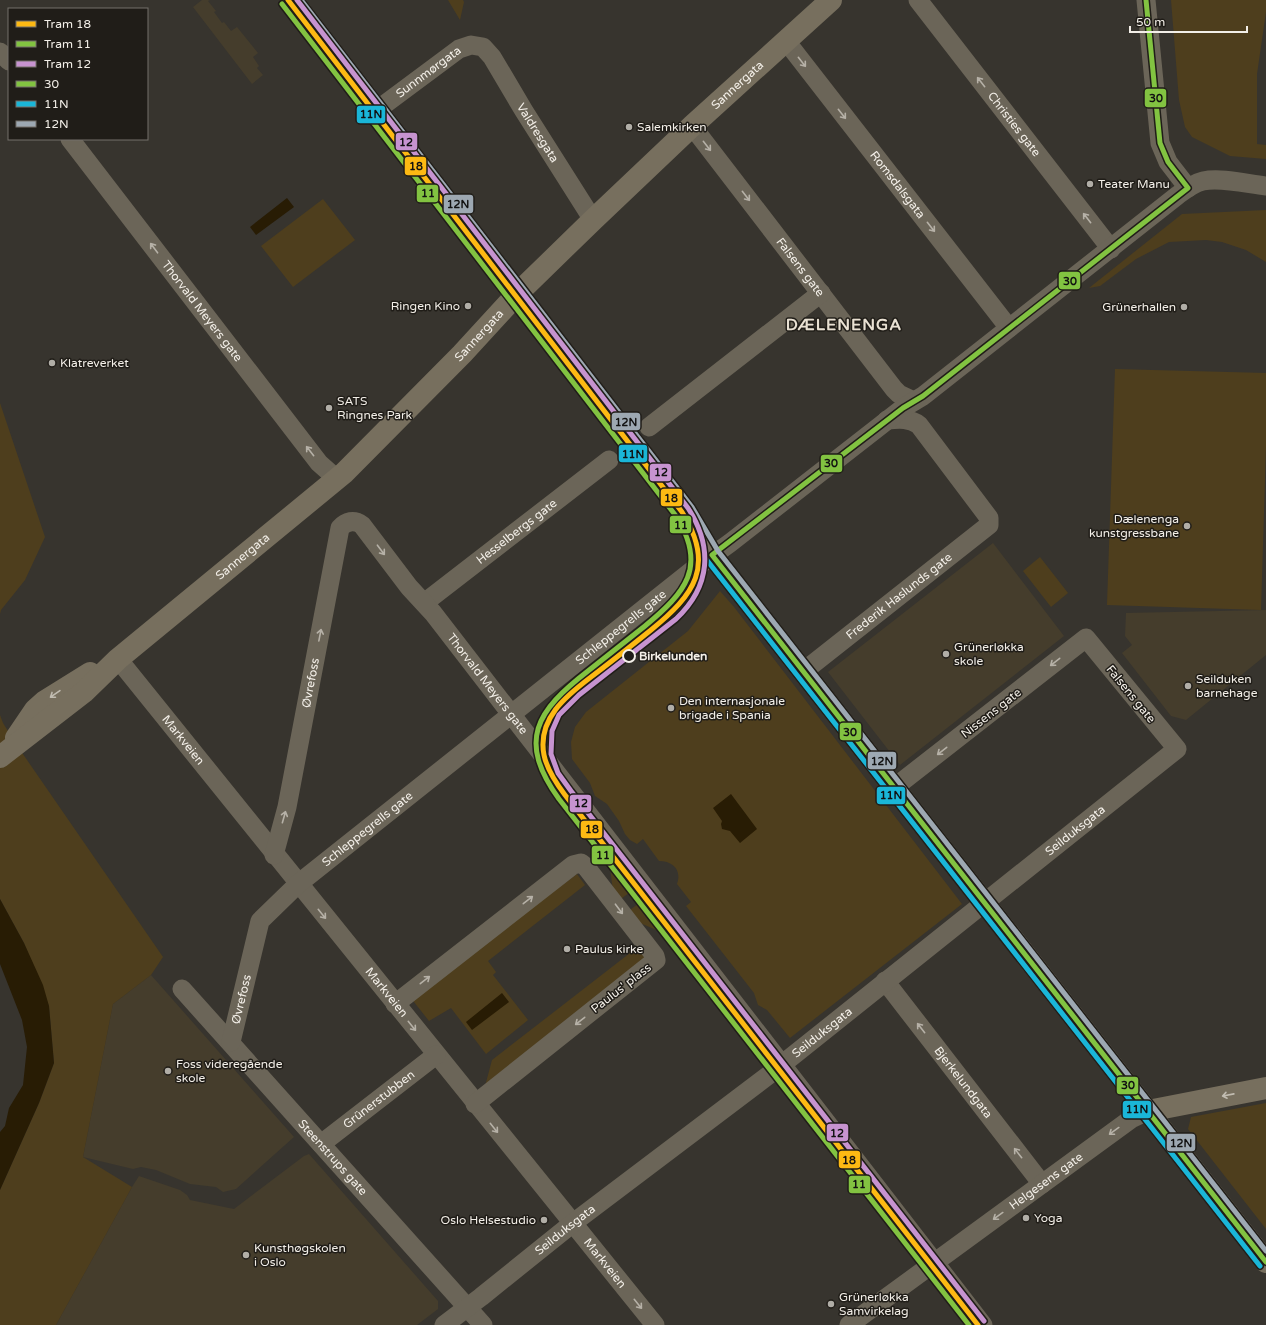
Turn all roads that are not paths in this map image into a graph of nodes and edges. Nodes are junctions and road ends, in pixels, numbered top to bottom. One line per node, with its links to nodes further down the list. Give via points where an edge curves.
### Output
1 (292, 0): 9 (main road)
2 (832, 0): 5 (main road, Sannergata)
3 (918, 0): 15 (street, Christies gate, one-way to 3)
4 (1146, 0): 13 (street, via 1160,143 1168,162)
5 (786, 41): 10 (main road, Sannergata); 18 (street, Romsdalsgata, one-way to 18)
6 (483, 46): 9 (street, Sunnmørgata, via 471,45 459,49); 14 (street, Valdresgata)
7 (0, 52): 8 (street)
8 (8, 60)
9 (377, 110): 16 (main road)
10 (692, 126): 14 (main road, Sannergata); 17 (street, Falsens gate, one-way to 17)
11 (71, 140): 23 (street, Thorvald Meyers gate, one-way to 11, via 314,456)
12 (1266, 186): 13 (street, Schleppegrells gate, via 1212,180)
13 (1188, 188): 15 (street, Schleppegrells gate)
14 (593, 220): 16 (main road, Sannergata)
15 (1111, 249): 18 (street, Schleppegrells gate)
16 (518, 293): 23 (main road, Sannergata); 25 (main road, via 686,511)
17 (821, 294): 19 (street, Falsens gate, via 894,389); 21 (street)
18 (1009, 328): 19 (street, Schleppegrells gate)
19 (914, 401): 20 (street, Schleppegrells gate)
20 (888, 420): 25 (street, Schleppegrells gate); 29 (street, Frederik Haslunds gate, via 906,419 919,425 989,518 989,525)
21 (649, 427)
22 (609, 460): 26 (street, Hesselbergs gate)
23 (337, 479): 28 (main road, Sannergata)
24 (355, 521): 26 (street, Thorvald Meyers gate, one-way to 26, via 362,525); 34 (street, Øvrefoss, one-way to 24, via 292,785 340,528 345,523)
25 (712, 555): 29 (main road); 30 (street, Schleppegrells gate)
26 (424, 603): 30 (street, Thorvald Meyers gate)
27 (1086, 638): 31 (street, Falsens gate); 33 (street, Nissens gate, one-way to 33)
28 (118, 659): 32 (main road, Sannergata, via 84,692); 34 (street, Markveien)
29 (804, 671): 33 (main road)
30 (510, 715): 35 (street, Schleppegrells gate); 43 (street, Thorvald Meyers gate)
31 (1177, 749): 36 (street, Seilduksgata)
32 (4, 754)
33 (895, 787): 36 (main road)
34 (274, 855): 35 (street, Markveien)
35 (298, 884): 37 (street, Schleppegrells gate); 40 (street, Markveien, one-way to 40)
36 (984, 903): 38 (street, Seilduksgata); 46 (main road)
37 (268, 913): 41 (street, Øvrefoss, via 260,921)
38 (885, 981): 43 (street, Seilduksgata); 48 (street, Bjerkelundgata, one-way to 38)
39 (182, 989): 41 (street, Steenstrups gate)
40 (395, 1004): 42 (street, Markveien, one-way to 42); 45 (street, Paulus' plass, one-way to 45, via 573,866 581,862 586,867 656,960)
41 (231, 1042): 47 (street, Steenstrups gate)
42 (436, 1055): 45 (street, Markveien); 47 (street, Grünerstubben)
43 (781, 1065): 49 (street, Seilduksgata); 51 (street, Thorvald Meyers gate)
44 (1266, 1088): 46 (main road, Helgesens gate, one-way to 46)
45 (475, 1104): 49 (street, Markveien, one-way to 49)
46 (1148, 1111): 48 (street, Helgesens gate, one-way to 48, via 1131,1119); 50 (main road)
47 (321, 1144): 52 (street, Steenstrups gate)
48 (1042, 1184): 51 (street, Helgesens gate, one-way to 51)
49 (573, 1223): 52 (street, Seilduksgata); 55 (street, Markveien, one-way to 55)
50 (1266, 1262)
51 (934, 1263): 56 (street, Helgesens gate); 57 (street, Thorvald Meyers gate)
52 (468, 1307): 53 (street, Seilduksgata); 54 (street, Steenstrups gate)
53 (444, 1325)
54 (483, 1325)
55 (655, 1325)
56 (849, 1325)
57 (982, 1325)

